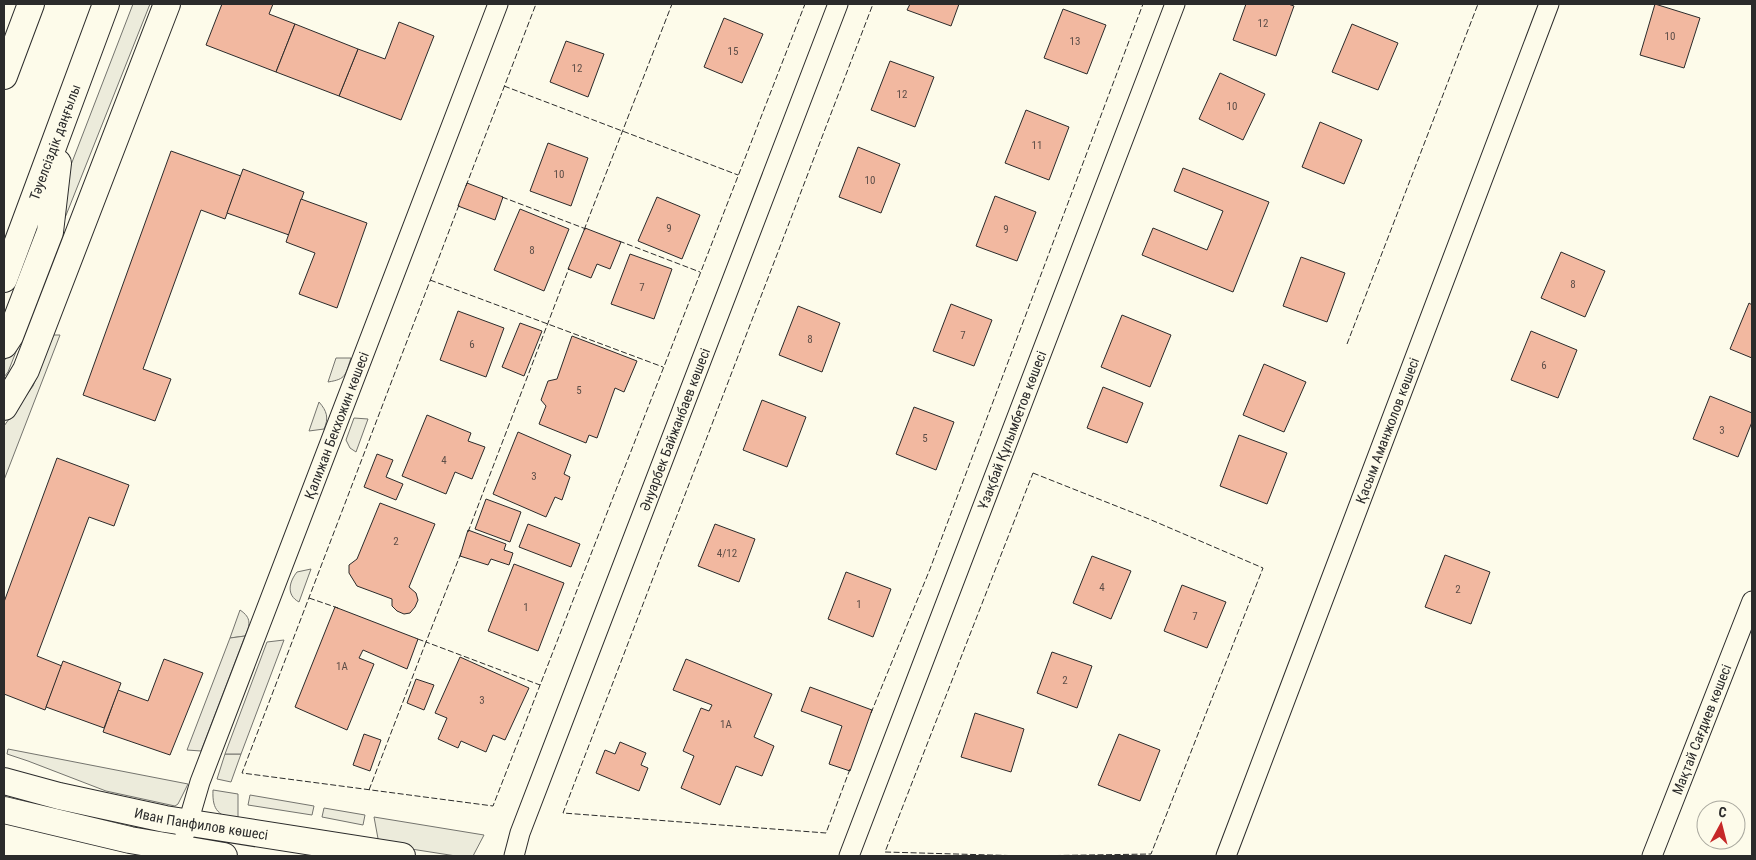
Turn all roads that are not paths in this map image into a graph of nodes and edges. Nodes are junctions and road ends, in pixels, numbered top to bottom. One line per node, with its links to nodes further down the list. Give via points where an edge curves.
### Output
1 (31, 4): 8 (main road)
2 (106, 4): 9 (main road, Тәуелсіздік даңғылы)
3 (167, 4): 12 (main road, via 26,370)
4 (498, 4): 18 (street, Қалижан Бекхожин көшесі)
5 (838, 4): 22 (street, Әнуарбек Байжанбаев көшесі, via 520,832)
6 (1175, 4): 23 (street, Ұзақбай Құлымбетов көшесі)
7 (1549, 4): 24 (street, Қасым Аманжолов көшесі)
8 (4, 76)
9 (62, 121): 10 (main road, Тәуелсіздік даңғылы); 11 (main road, via 50,232)
10 (4, 279)
11 (4, 345)
12 (4, 407)
13 (1752, 602): 25 (street, Мақтай Сағдиев көшесі)
14 (4, 773): 16 (main road)
15 (4, 781): 16 (main road, Иван Панфилов көшесі)
16 (59, 796): 18 (main road, Иван Панфилов көшесі)
17 (10, 813): 19 (main road, Иван Панфилов көшесі)
18 (188, 822): 19 (street, Қалижан Бекхожин көшесі); 21 (main road, Иван Панфилов көшесі)
19 (181, 849): 20 (main road, Иван Панфилов көшесі)
20 (224, 856)
21 (402, 856)
22 (514, 856)
23 (848, 856)
24 (1226, 856)
25 (1652, 856)

